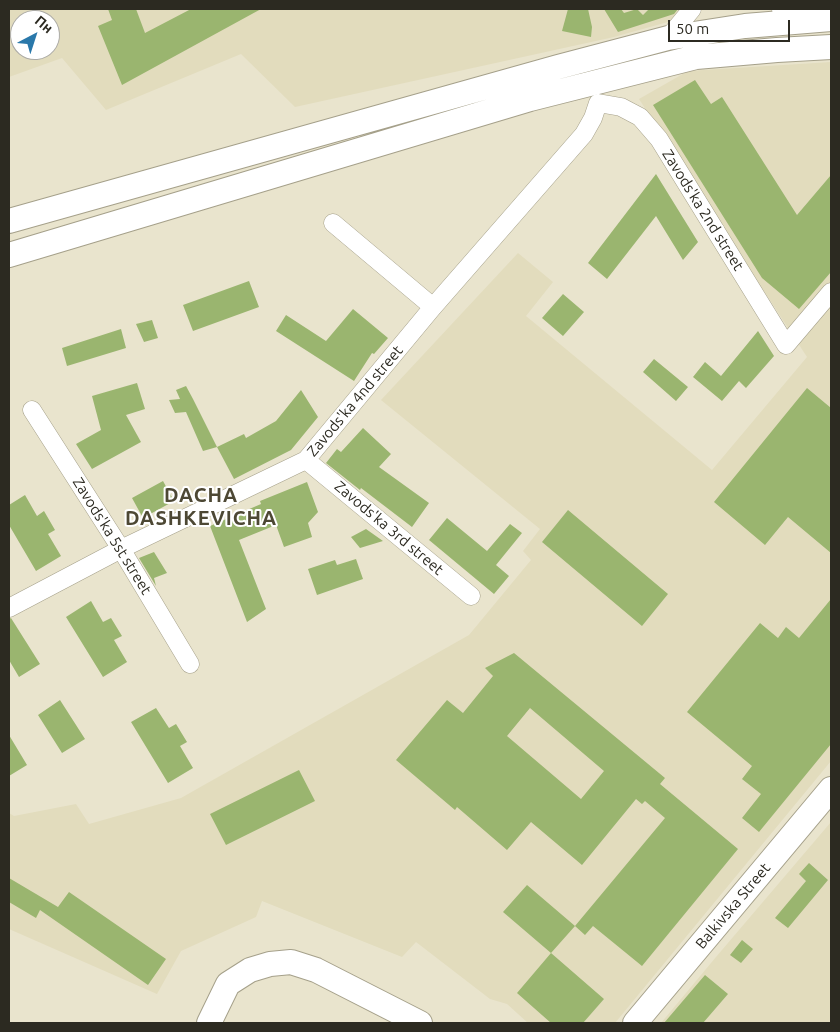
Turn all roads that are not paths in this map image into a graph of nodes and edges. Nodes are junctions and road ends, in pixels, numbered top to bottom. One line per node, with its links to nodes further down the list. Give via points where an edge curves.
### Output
1 (692, 9): 4 (street)
2 (781, 9): 3 (street)
3 (821, 20): 4 (street, via 745,26)
4 (668, 38): 7 (street)
5 (831, 47): 6 (street, via 696,57)
6 (591, 94): 9 (street, via 530,99); 10 (street, Zavods'ka 2nd street, via 640,117 659,139 786,344); 11 (street, Zavods'ka 4nd street, via 593,118 584,134)
7 (9, 220)
8 (333, 223): 11 (street)
9 (9, 256)
10 (831, 292)
11 (433, 307): 13 (street, Zavods'ka 4nd street)
12 (32, 410): 14 (street, Zavods'ka 5st street)
13 (306, 460): 14 (street, Zavods'ka 4nd street); 15 (street, Zavods'ka 3rd street)
14 (121, 549): 16 (street, Zavods'ka 4nd street); 17 (street, Zavods'ka 5st street)
15 (472, 596)
16 (9, 608)
17 (190, 664)
18 (831, 789): 21 (street, Balkivska Street)
19 (209, 1023): 20 (street, via 228,984 250,970 292,962 316,970)
20 (420, 1023)
21 (635, 1023)

